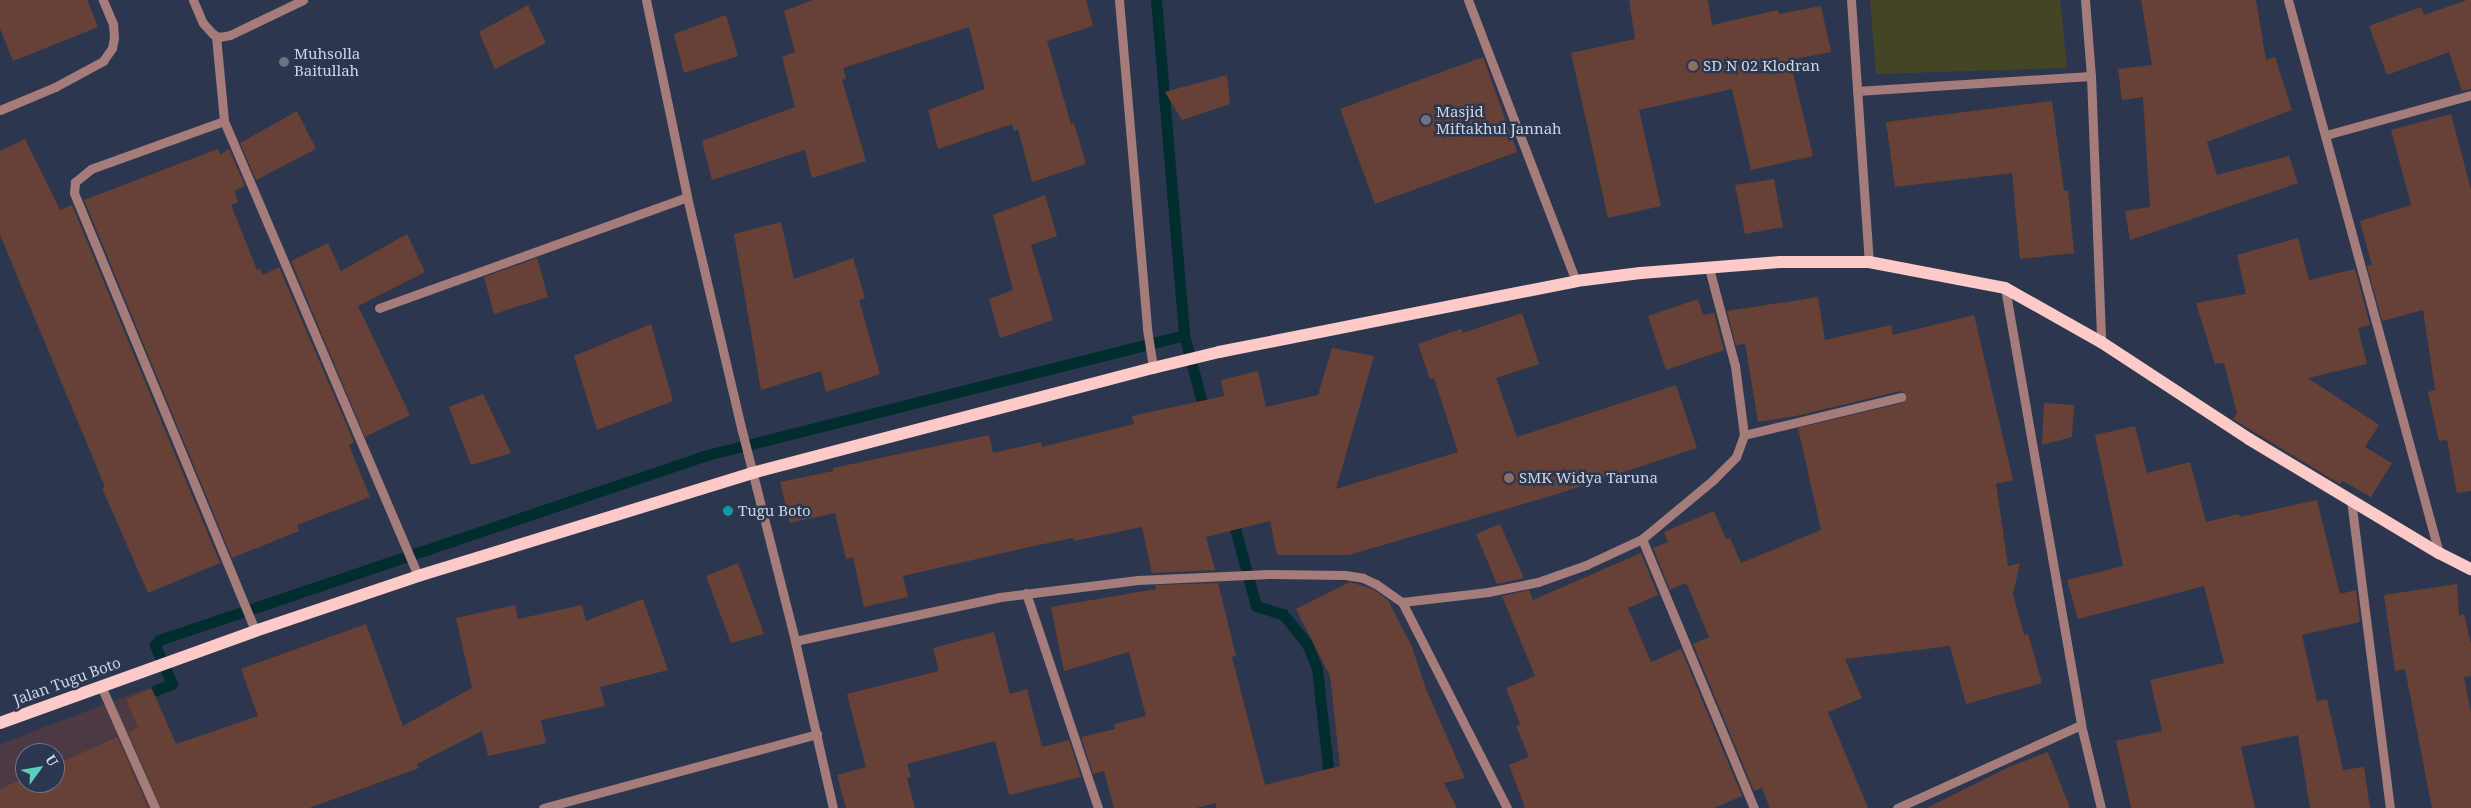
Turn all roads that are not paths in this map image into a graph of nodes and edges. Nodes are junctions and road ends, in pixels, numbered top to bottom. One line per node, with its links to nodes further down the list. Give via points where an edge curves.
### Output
1 (103, 0): 14 (street, via 113,24 114,38 112,48 103,61 55,87)
2 (193, 0): 10 (street, via 203,24)
3 (304, 0): 10 (street, via 230,34)
4 (646, 0): 17 (street)
5 (1119, 0): 24 (street, via 1147,330)
6 (1468, 0): 20 (street)
7 (1851, 0): 12 (street)
8 (2084, 0): 11 (street)
9 (2288, 0): 16 (street)
10 (216, 36): 15 (street)
11 (2091, 76): 12 (street); 23 (street)
12 (1857, 91): 18 (street)
13 (2471, 95): 16 (street)
14 (0, 110)
15 (224, 121): 32 (street); 35 (street, via 96,166 79,177 74,193)
16 (2326, 135): 30 (street)
17 (687, 197): 22 (street); 27 (street)
18 (1869, 262): 19 (main road, Jalan Tugu Boto, via 1781,262); 21 (main road, Jalan Tugu Boto)
19 (1709, 268): 20 (main road, Jalan Tugu Boto); 26 (street, via 1735,366)
20 (1576, 281): 24 (main road, Jalan Tugu Boto, via 1219,352)
21 (2005, 288): 23 (main road, Jalan Tugu Boto); 39 (street)
22 (379, 308)
23 (2101, 342): 28 (main road, Jalan Tugu Boto, via 2249,439)
24 (1154, 368): 27 (main road, Jalan Tugu Boto)
25 (1901, 397): 26 (street)
26 (1744, 435): 29 (street, via 1736,457)
27 (752, 473): 32 (main road, Jalan Tugu Boto); 36 (street)
28 (2351, 500): 30 (main road, Jalan Tugu Boto); 49 (street)
29 (1642, 539): 34 (street, via 1586,565 1538,582 1488,592); 46 (street)
30 (2440, 553): 31 (main road, Jalan Tugu Boto)
31 (2471, 569)
32 (418, 576): 35 (main road, Jalan Tugu Boto)
33 (1026, 593): 34 (street, via 1138,580 1269,574 1345,575 1363,578 1388,590); 36 (street); 44 (street)
34 (1402, 602): 45 (street)
35 (255, 630): 37 (main road, Jalan Tugu Boto)
36 (795, 641): 40 (street)
37 (102, 686): 38 (main road, Jalan Tugu Boto); 41 (street)
38 (0, 723)
39 (2081, 725): 47 (street); 48 (street)
40 (817, 734): 42 (street); 43 (street)
41 (155, 808)
42 (544, 808)
43 (834, 808)
44 (1098, 808)
45 (1507, 808)
46 (1754, 808)
47 (1897, 808)
48 (2100, 808)
49 (2390, 808)

